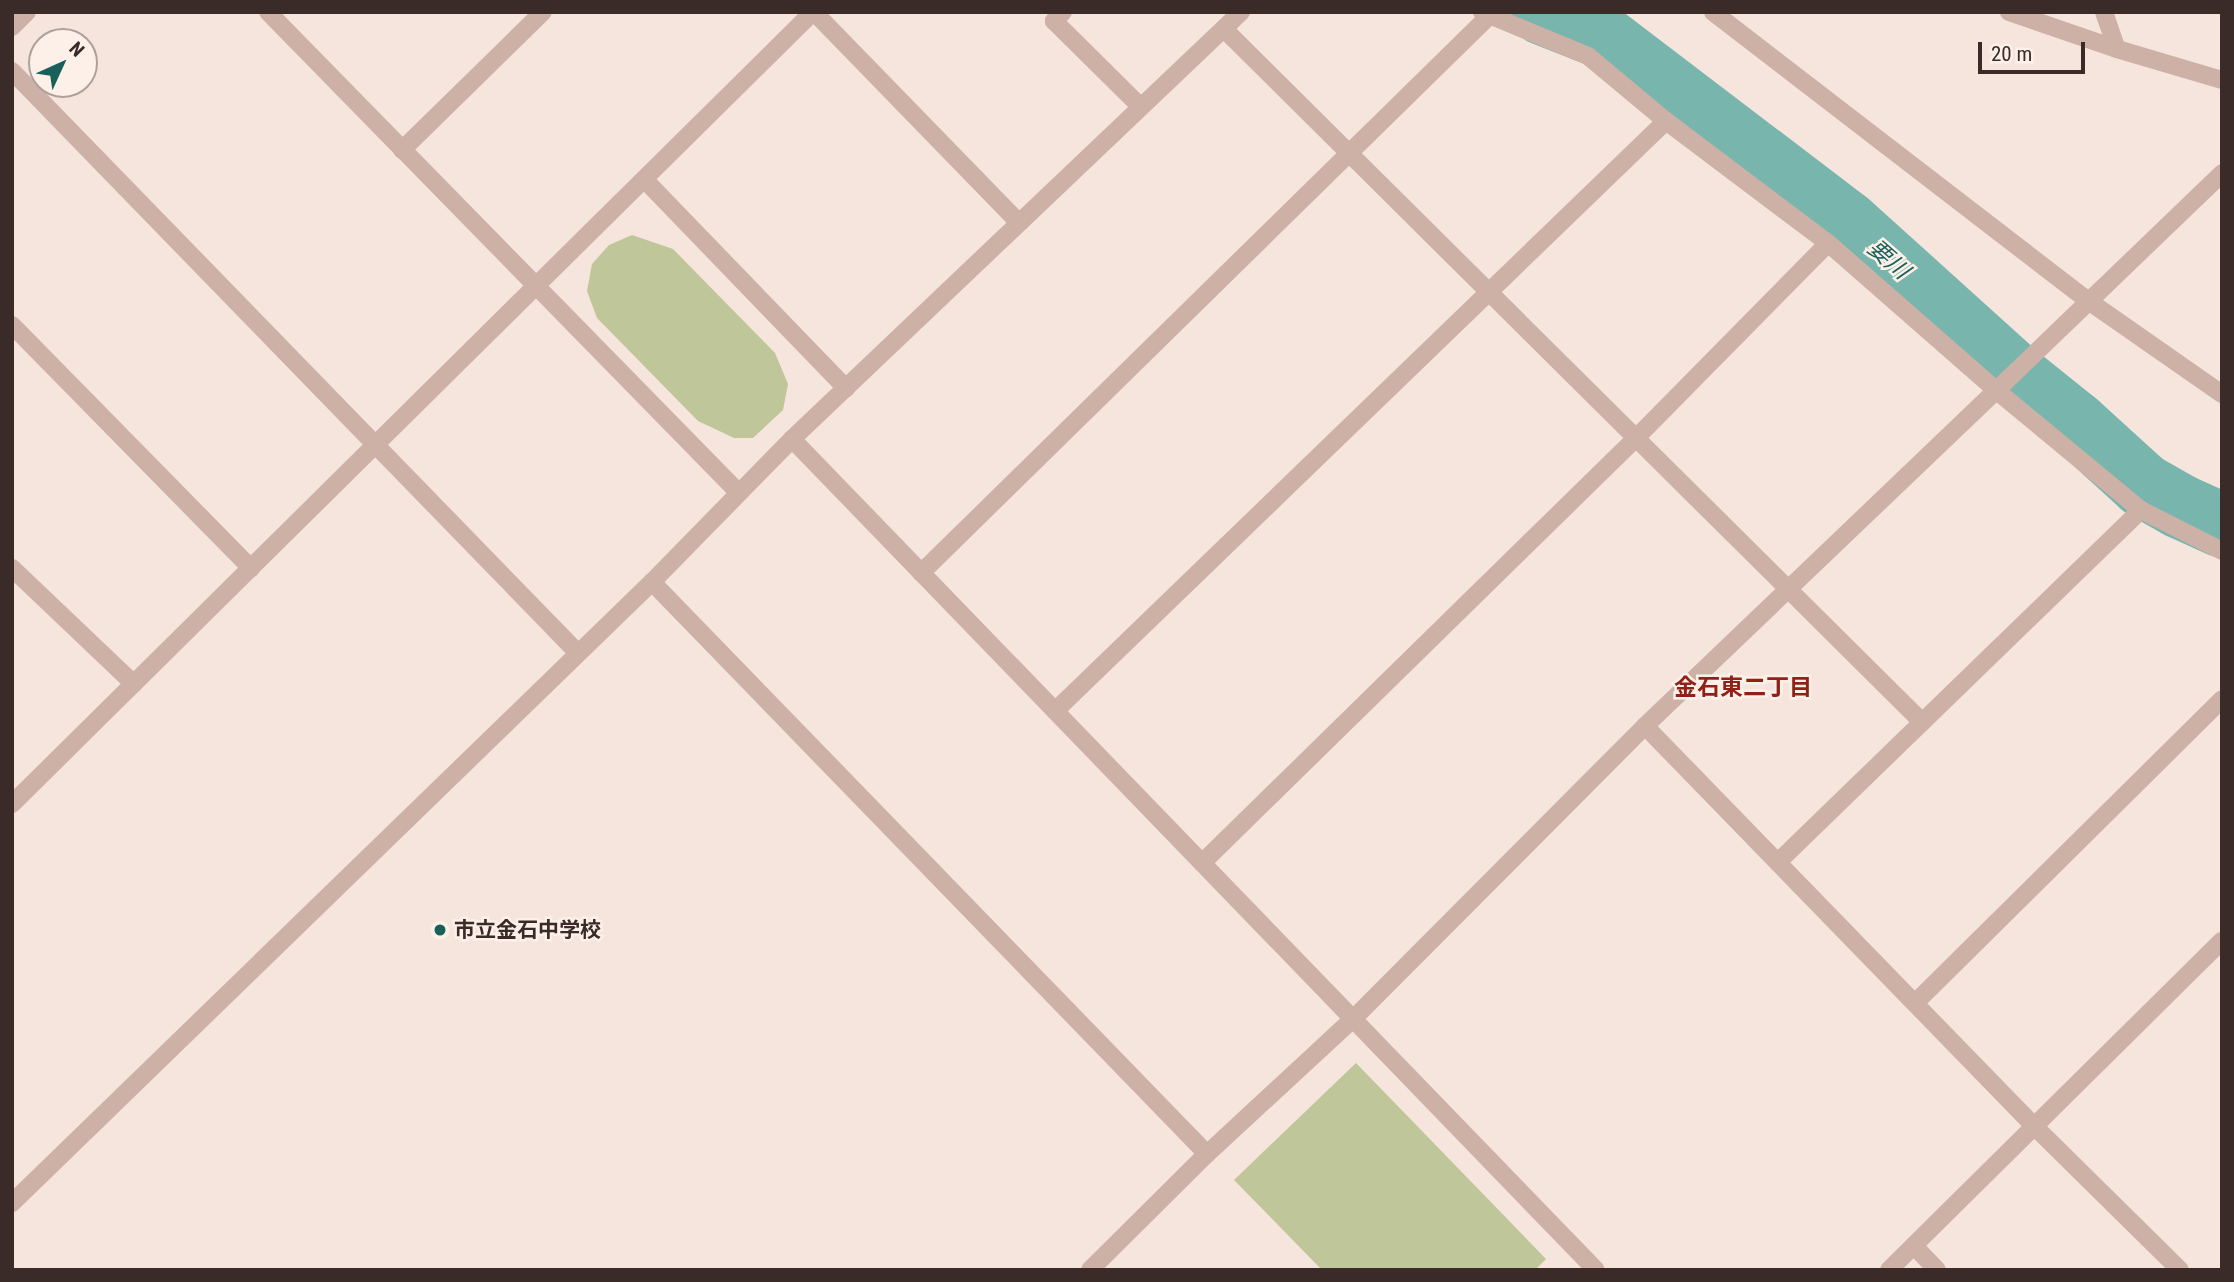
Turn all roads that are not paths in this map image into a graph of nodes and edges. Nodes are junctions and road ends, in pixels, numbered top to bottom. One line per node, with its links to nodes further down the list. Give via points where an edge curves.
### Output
1 (27, 12): 11 (street)
2 (543, 12): 18 (street)
3 (814, 12): 21 (street); 22 (street)
4 (1063, 12): 16 (street, via 1055,21)
5 (1241, 12): 12 (street)
6 (1713, 12): 26 (street)
7 (2009, 12): 13 (street)
8 (2104, 12): 13 (street)
9 (1486, 14): 17 (street, via 1588,56); 19 (street)
10 (276, 15): 18 (street)
11 (12, 27)
12 (1224, 29): 16 (street); 19 (street)
13 (2117, 50): 15 (street)
14 (12, 71): 33 (street)
15 (2222, 80)
16 (1141, 107): 22 (street)
17 (1666, 121): 23 (street); 25 (street)
18 (402, 150): 24 (street)
19 (1350, 153): 25 (street); 39 (street)
20 (2222, 173): 26 (street)
21 (644, 179): 24 (street); 29 (street)
22 (1019, 223): 29 (street)
23 (1828, 243): 28 (street); 31 (street)
24 (537, 286): 33 (street); 34 (street)
25 (1491, 293): 31 (street); 45 (street)
26 (2090, 302): 28 (street); 30 (street)
27 (12, 325): 38 (street)
28 (2001, 387): 35 (street); 41 (street)
29 (846, 388): 32 (street)
30 (2222, 394)
31 (1637, 437): 41 (street); 50 (street)
32 (792, 439): 34 (street); 39 (street)
33 (377, 444): 38 (street); 42 (street)
34 (739, 493): 40 (street)
35 (2140, 510): 36 (street); 46 (street)
36 (2222, 551)
37 (12, 568): 43 (street)
38 (251, 568): 43 (street)
39 (921, 573): 45 (street)
40 (652, 582): 42 (street); 55 (street)
41 (1789, 588): 46 (street); 47 (street)
42 (578, 653): 56 (street)
43 (134, 684): 48 (street)
44 (2222, 699): 52 (street)
45 (1055, 711): 50 (street)
46 (1922, 722): 49 (street)
47 (1645, 726): 49 (street); 53 (street)
48 (12, 804)
49 (1778, 862): 52 (street)
50 (1202, 863): 53 (street)
51 (2222, 940): 54 (street)
52 (1915, 1003): 54 (street)
53 (1353, 1019): 55 (street); 59 (street)
54 (2034, 1126): 57 (street); 62 (street)
55 (1206, 1154): 58 (street)
56 (12, 1203)
57 (1914, 1246): 60 (street); 61 (street)
58 (1090, 1270)
59 (1596, 1270)
60 (1889, 1270)
61 (1937, 1270)
62 (2180, 1270)

